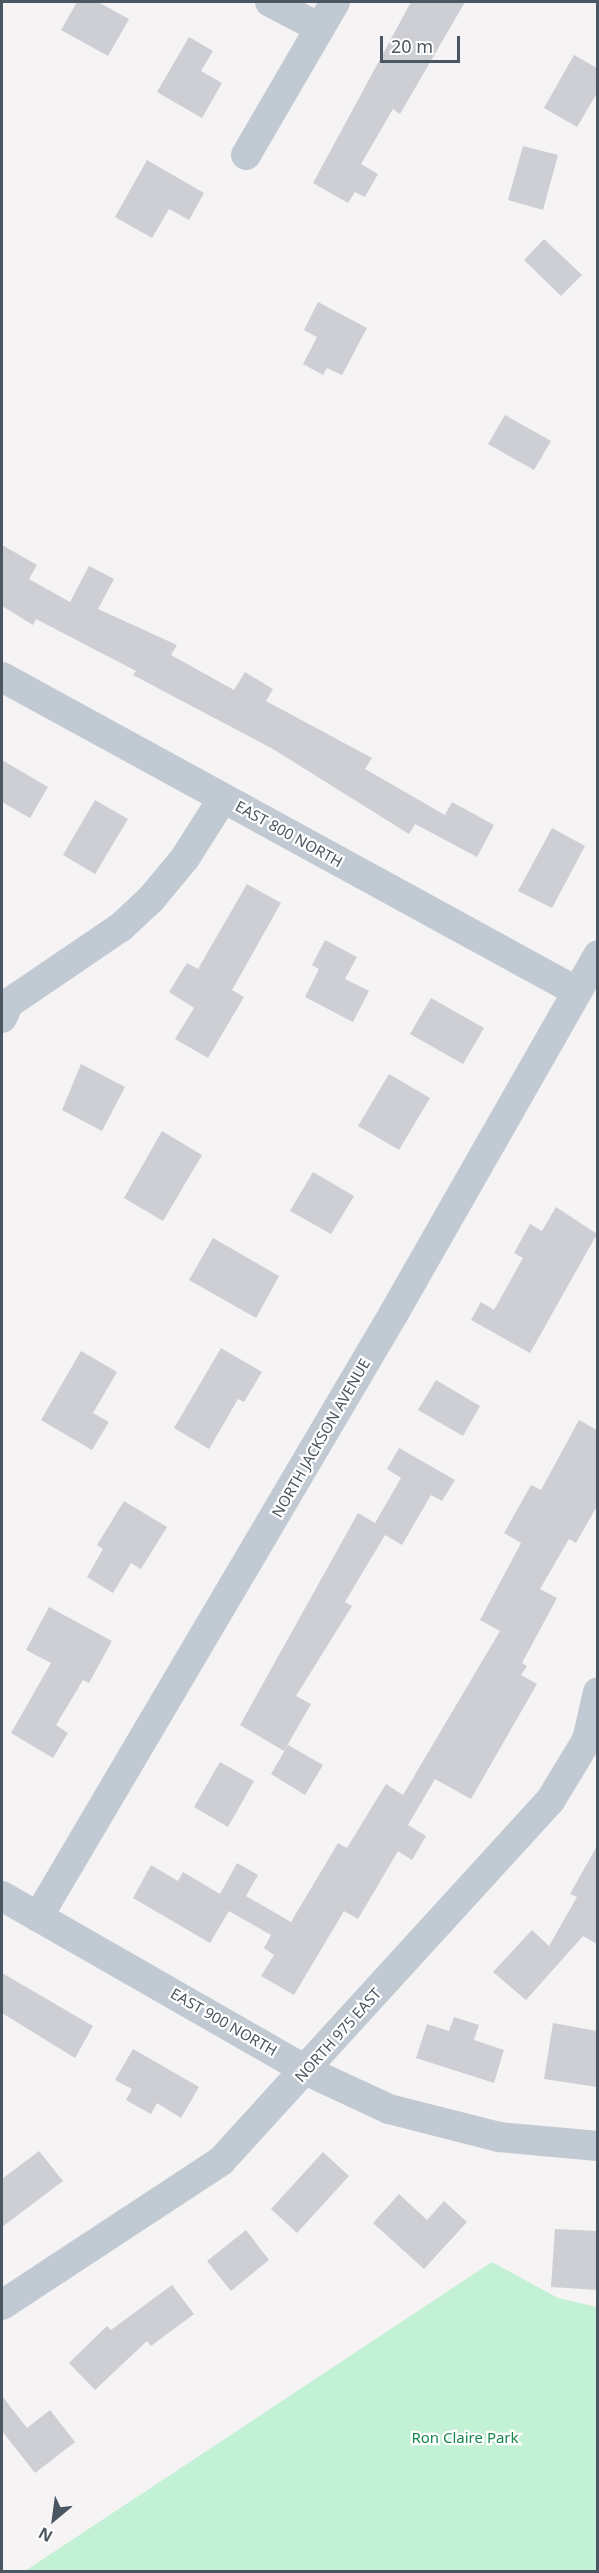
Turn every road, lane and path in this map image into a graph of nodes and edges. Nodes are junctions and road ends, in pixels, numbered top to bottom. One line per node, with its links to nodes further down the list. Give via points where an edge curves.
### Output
1 (270, 2): 3 (street)
2 (335, 2): 3 (street)
3 (320, 28): 4 (street)
4 (246, 155)
5 (2, 677): 6 (street, EAST 800 NORTH)
6 (223, 798): 8 (street, EAST 800 NORTH); 9 (street, via 185,858 151,899 121,927 9,1003)
7 (597, 955): 8 (street, NORTH JACKSON AVENUE)
8 (576, 990): 12 (street, NORTH JACKSON AVENUE, via 394,1313)
9 (2, 1018)
10 (597, 1692): 13 (street, NORTH 975 EAST, via 587,1740 550,1801)
11 (2, 1896): 12 (street, EAST 900 NORTH)
12 (38, 1917): 13 (street, EAST 900 NORTH)
13 (307, 2070): 14 (street, EAST 900 NORTH, via 389,2109 499,2137); 15 (street, NORTH 975 EAST, via 221,2161)
14 (597, 2146)
15 (2, 2305)

